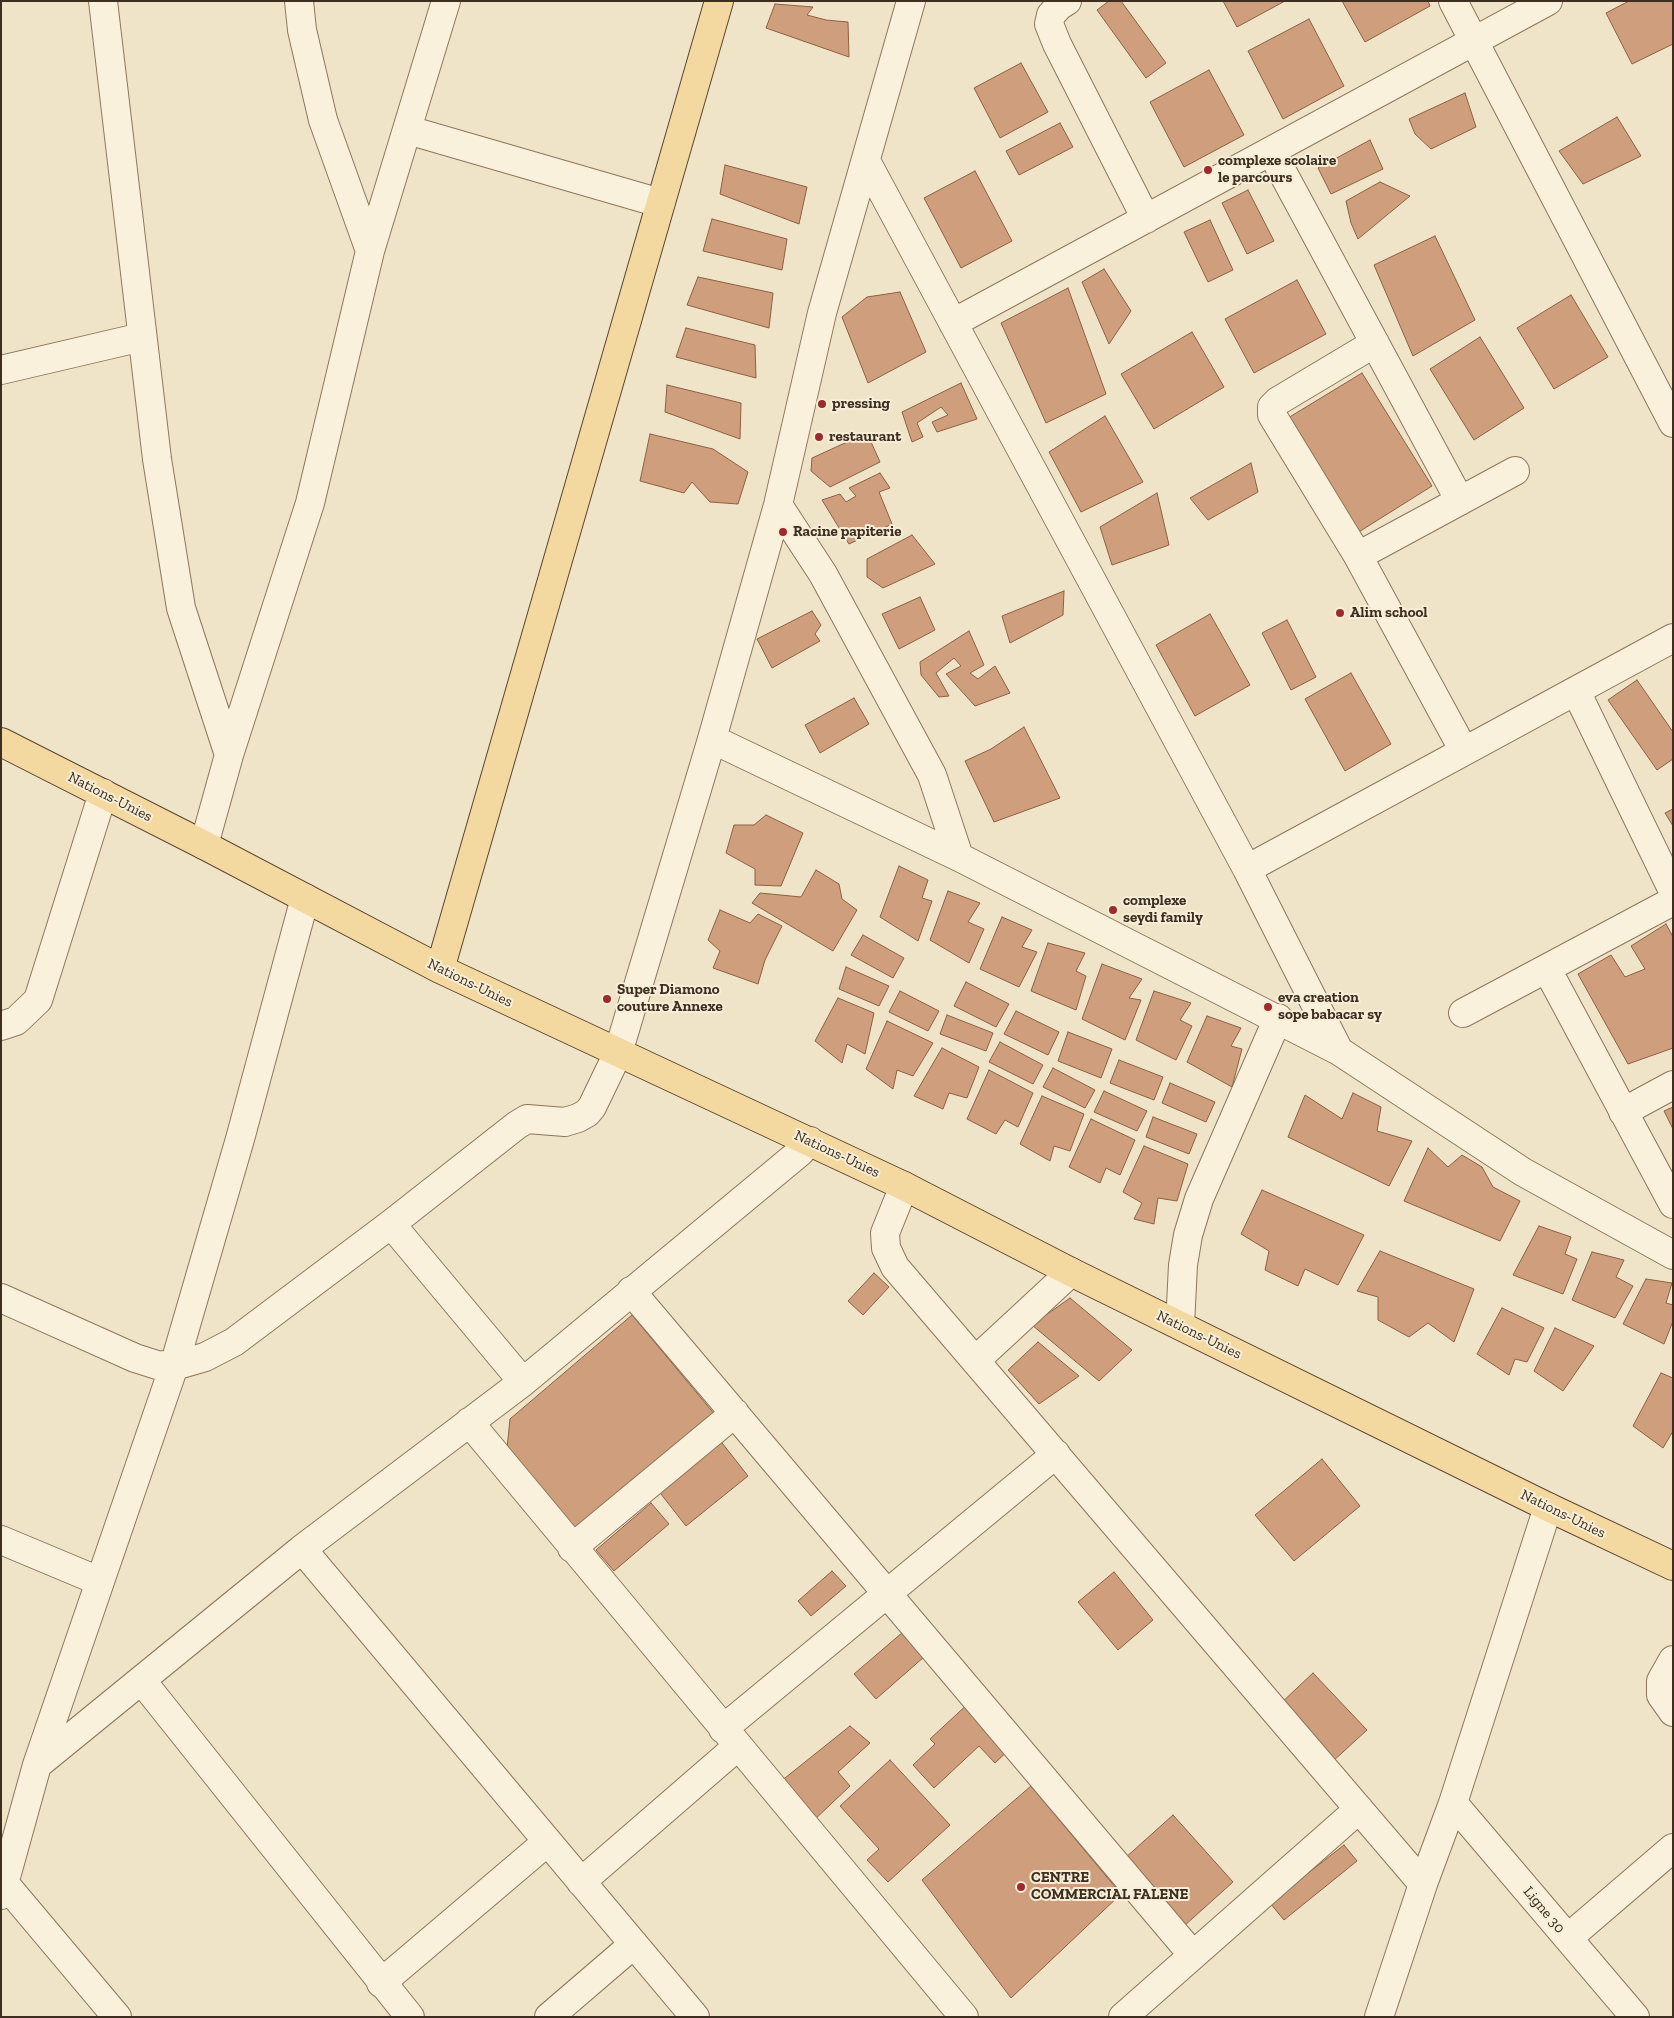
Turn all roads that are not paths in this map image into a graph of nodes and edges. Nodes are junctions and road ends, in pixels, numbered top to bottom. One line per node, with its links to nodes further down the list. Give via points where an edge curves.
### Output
1 (103, 1): 17 (street)
2 (299, 1): 15 (street, via 302,30 323,120)
3 (446, 1): 10 (street)
4 (719, 1): 13 (main road)
5 (911, 1): 12 (street)
6 (1067, 1): 14 (street, via 1051,15 1049,24 1056,44)
7 (1453, 1): 9 (street)
8 (1548, 1): 9 (street)
9 (1475, 41): 11 (street); 20 (street)
10 (408, 130): 13 (street); 15 (street)
11 (1271, 151): 14 (street); 18 (street)
12 (866, 161): 16 (street); 23 (street, via 822,313)
13 (660, 203): 38 (main road)
14 (1146, 220): 16 (street)
15 (370, 251): 30 (street, via 310,502)
16 (953, 323): 34 (street)
17 (142, 337): 19 (street); 30 (street, via 156,459 181,608)
18 (1374, 343): 22 (street); 24 (street, via 1272,407 1272,415)
19 (1, 370)
20 (1673, 423)
21 (1515, 471): 22 (street)
22 (1460, 500): 24 (street)
23 (778, 505): 27 (street); 33 (street, via 823,574 932,775)
24 (1358, 556): 29 (street)
25 (1673, 638): 26 (street)
26 (1576, 691): 29 (street); 35 (street)
27 (712, 739): 33 (street); 44 (street)
28 (1, 742): 31 (main road, Nations-Unies)
29 (1464, 751): 34 (street)
30 (229, 755): 32 (street)
31 (103, 793): 32 (main road, Nations-Unies); 42 (street, via 38,1000 16,1022)
32 (204, 846): 36 (main road, Nations-Unies)
33 (959, 857): 41 (street)
34 (1248, 869): 43 (street)
35 (1673, 891)
36 (305, 898): 38 (main road, Nations-Unies); 57 (street)
37 (1673, 901): 39 (street)
38 (440, 969): 44 (main road, Nations-Unies)
39 (1547, 969): 40 (street); 46 (street)
40 (1463, 1013)
41 (1278, 1018): 43 (street); 55 (street, via 1198,1198 1183,1265)
42 (1, 1026)
43 (1340, 1051): 51 (street, via 1523,1172)
44 (618, 1053): 47 (main road, Nations-Unies); 50 (street, via 587,1113 565,1122 527,1119)
45 (1673, 1085): 46 (street)
46 (1623, 1112): 49 (street)
47 (810, 1141): 48 (main road, Nations-Unies); 53 (street)
48 (904, 1186): 52 (main road, Nations-Unies); 56 (street, via 885,1233 886,1248 895,1267)
49 (1673, 1204)
50 (391, 1224): 57 (street, via 234,1342 204,1357); 58 (street)
51 (1673, 1255)
52 (1072, 1272): 55 (main road, Nations-Unies); 56 (street)
53 (631, 1291): 58 (street); 59 (street)
54 (1, 1298): 57 (street, via 136,1358 157,1365)
55 (1180, 1325): 62 (main road, Nations-Unies)
56 (976, 1360): 61 (street)
57 (174, 1366): 67 (street)
58 (523, 1382): 60 (street)
59 (735, 1413): 64 (street); 68 (street)
60 (470, 1422): 64 (street); 65 (street)
61 (1056, 1454): 68 (street); 75 (street)
62 (1548, 1507): 66 (main road, Nations-Unies); 74 (street)
63 (1, 1540): 67 (street)
64 (572, 1548): 72 (street)
65 (302, 1549): 70 (street); 76 (street)
66 (1673, 1566)
67 (99, 1581): 73 (street)
68 (888, 1593): 72 (street); 83 (street)
69 (1673, 1660): 71 (street, via 1661,1681 1661,1695)
70 (142, 1681): 73 (street); 84 (street)
71 (1673, 1712)
72 (731, 1738): 78 (street); 90 (street)
73 (37, 1765): 80 (street)
74 (1453, 1803): 79 (street); 81 (street, Ligne 30)
75 (1359, 1809): 79 (street); 83 (street)
76 (547, 1842): 78 (street); 84 (street)
77 (1673, 1848): 81 (street)
78 (581, 1882): 82 (street)
79 (1423, 1884): 91 (street)
80 (3, 1889): 86 (street)
81 (1568, 1938): 92 (street, Ligne 30)
82 (634, 1944): 88 (street); 89 (street)
83 (1192, 1954): 85 (street)
84 (381, 1983): 87 (street)
85 (1130, 2014)
86 (117, 2017)
87 (410, 2017)
88 (549, 2017)
89 (695, 2017)
90 (964, 2017)
91 (1380, 2017)
92 (1635, 2017)

